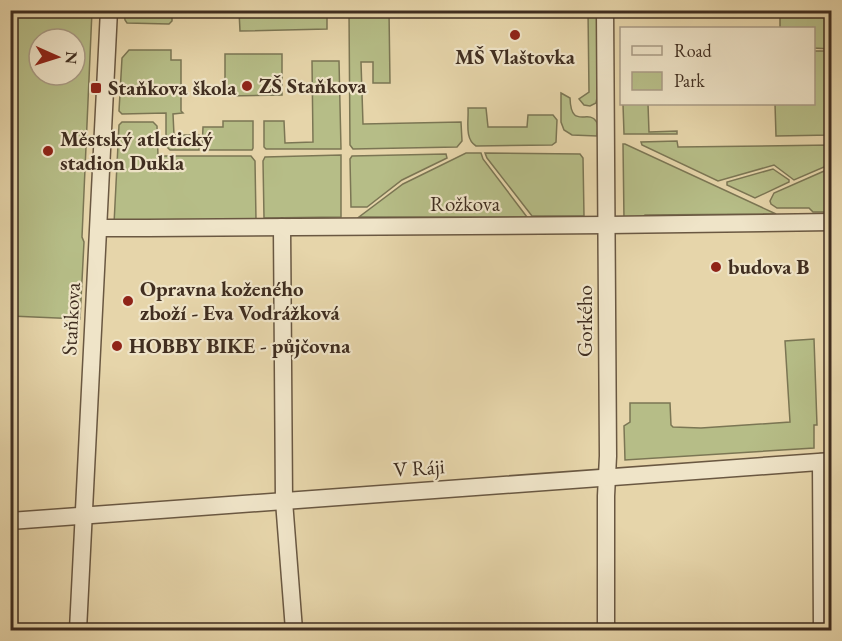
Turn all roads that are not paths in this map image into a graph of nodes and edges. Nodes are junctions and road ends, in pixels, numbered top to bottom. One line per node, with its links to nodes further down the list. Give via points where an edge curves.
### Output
1 (109, 10): 6 (street, Staňkova)
2 (605, 10): 4 (street, Gorkého)
3 (831, 222): 4 (street, Rožkova)
4 (607, 225): 5 (street, Rožkova); 8 (street, Gorkého)
5 (282, 227): 6 (street, Rožkova); 9 (street)
6 (99, 228): 10 (street, Staňkova)
7 (826, 461): 8 (street, V Ráji); 15 (street)
8 (607, 477): 9 (street, V Ráji); 14 (street, Gorkého)
9 (285, 501): 10 (street, V Ráji); 13 (street)
10 (84, 516): 11 (street, V Ráji); 12 (street, Staňkova)
11 (10, 521)
12 (78, 630)
13 (294, 630)
14 (606, 630)
15 (822, 630)

